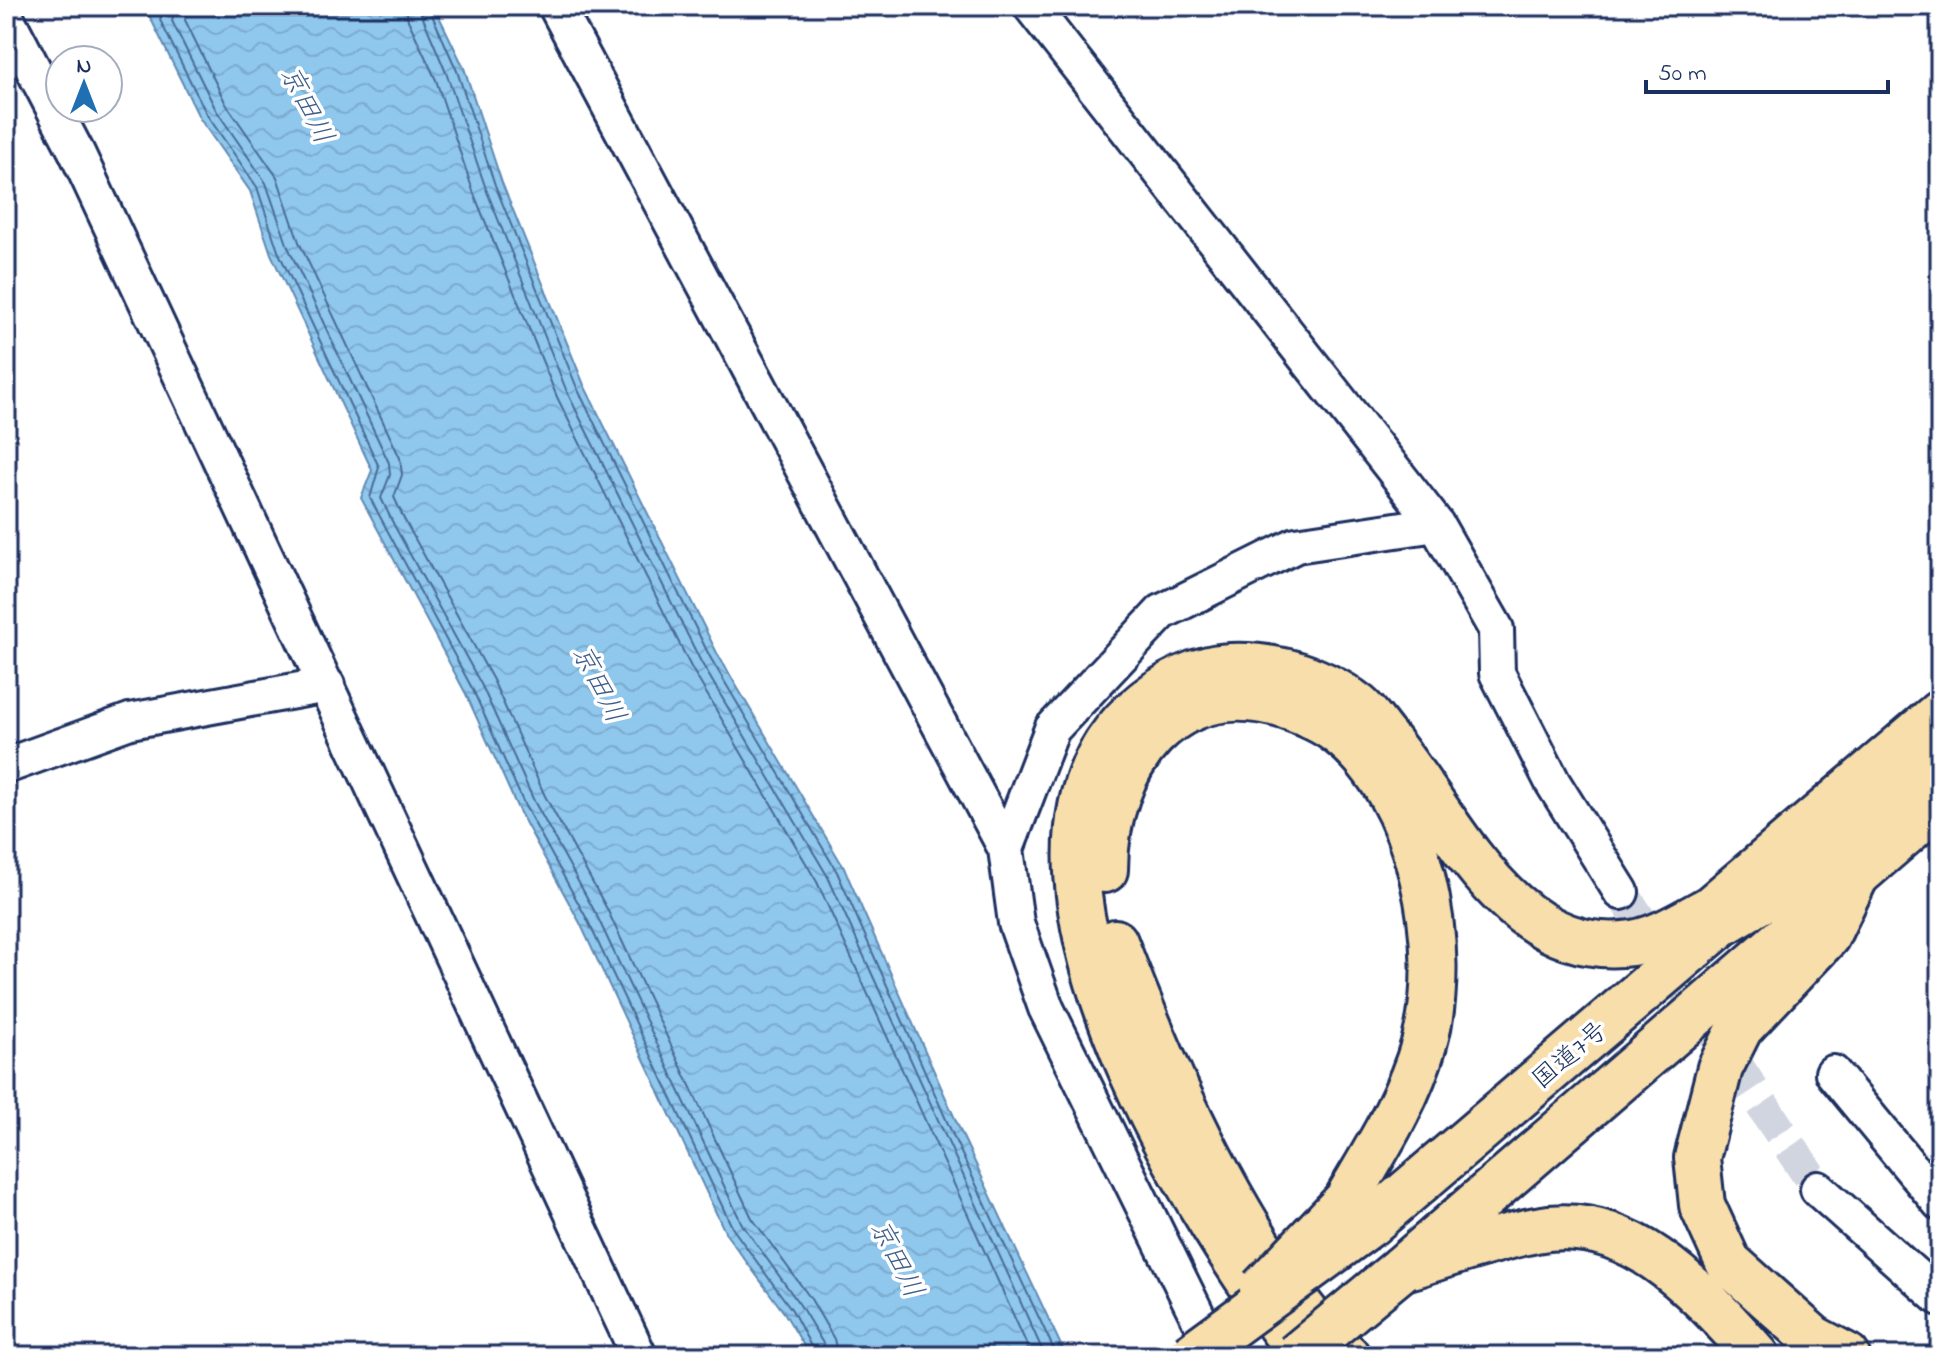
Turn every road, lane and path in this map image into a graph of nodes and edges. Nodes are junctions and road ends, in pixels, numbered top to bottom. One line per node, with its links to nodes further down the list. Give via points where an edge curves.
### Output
1 (556, 6): 10 (street)
2 (1031, 6): 4 (street)
3 (6, 17): 5 (street, via 77,153)
4 (1436, 524): 10 (street, via 1296,545 1162,612 1052,729); 12 (street, via 1496,629 1497,673 1504,687 1553,783)
5 (327, 685): 8 (street, via 130,721); 21 (street)
6 (1940, 713): 13 (main road)
7 (1940, 745): 13 (main road, 国道7号, via 1780,889)
8 (6, 766)
9 (1940, 803): 11 (main road, 国道7号)
10 (1006, 849): 20 (street, via 1016,923 1046,1008 1198,1317)
11 (1857, 874): 18 (main road, 国道7号); 27 (main road, via 1827,936 1740,1028 1720,1068 1697,1158 1702,1205 1728,1262 1813,1338)
12 (1621, 892)
13 (1716, 916): 17 (main road, 国道7号); 24 (main road, via 1633,943 1578,941 1545,928 1503,897 1359,707 1309,678 1259,665 1209,669 1172,684 1128,715 1102,748 1084,788 1076,833 1076,887 1084,934 1113,1024 1155,1120 1214,1230)
14 (1833, 1073): 16 (street)
15 (1818, 1189): 19 (street)
16 (1940, 1203)
17 (1358, 1212): 20 (main road, 国道7号, bridge); 25 (main road, via 1424,1045 1435,987 1423,872 1371,767 1339,733 1256,697 1213,699 1180,713 1147,741 1113,800 1105,837 1111,932 1184,1114 1242,1216 1324,1336)
18 (1401, 1269): 23 (main road, 国道7号, bridge); 26 (main road, via 1538,1229 1588,1228 1639,1247 1686,1281)
19 (1940, 1298)
20 (1227, 1341): 22 (main road, 国道7号, bridge)
21 (639, 1356)
22 (1190, 1356)
23 (1296, 1356)
24 (1303, 1356)
25 (1347, 1356)
26 (1757, 1356)
27 (1847, 1356)

